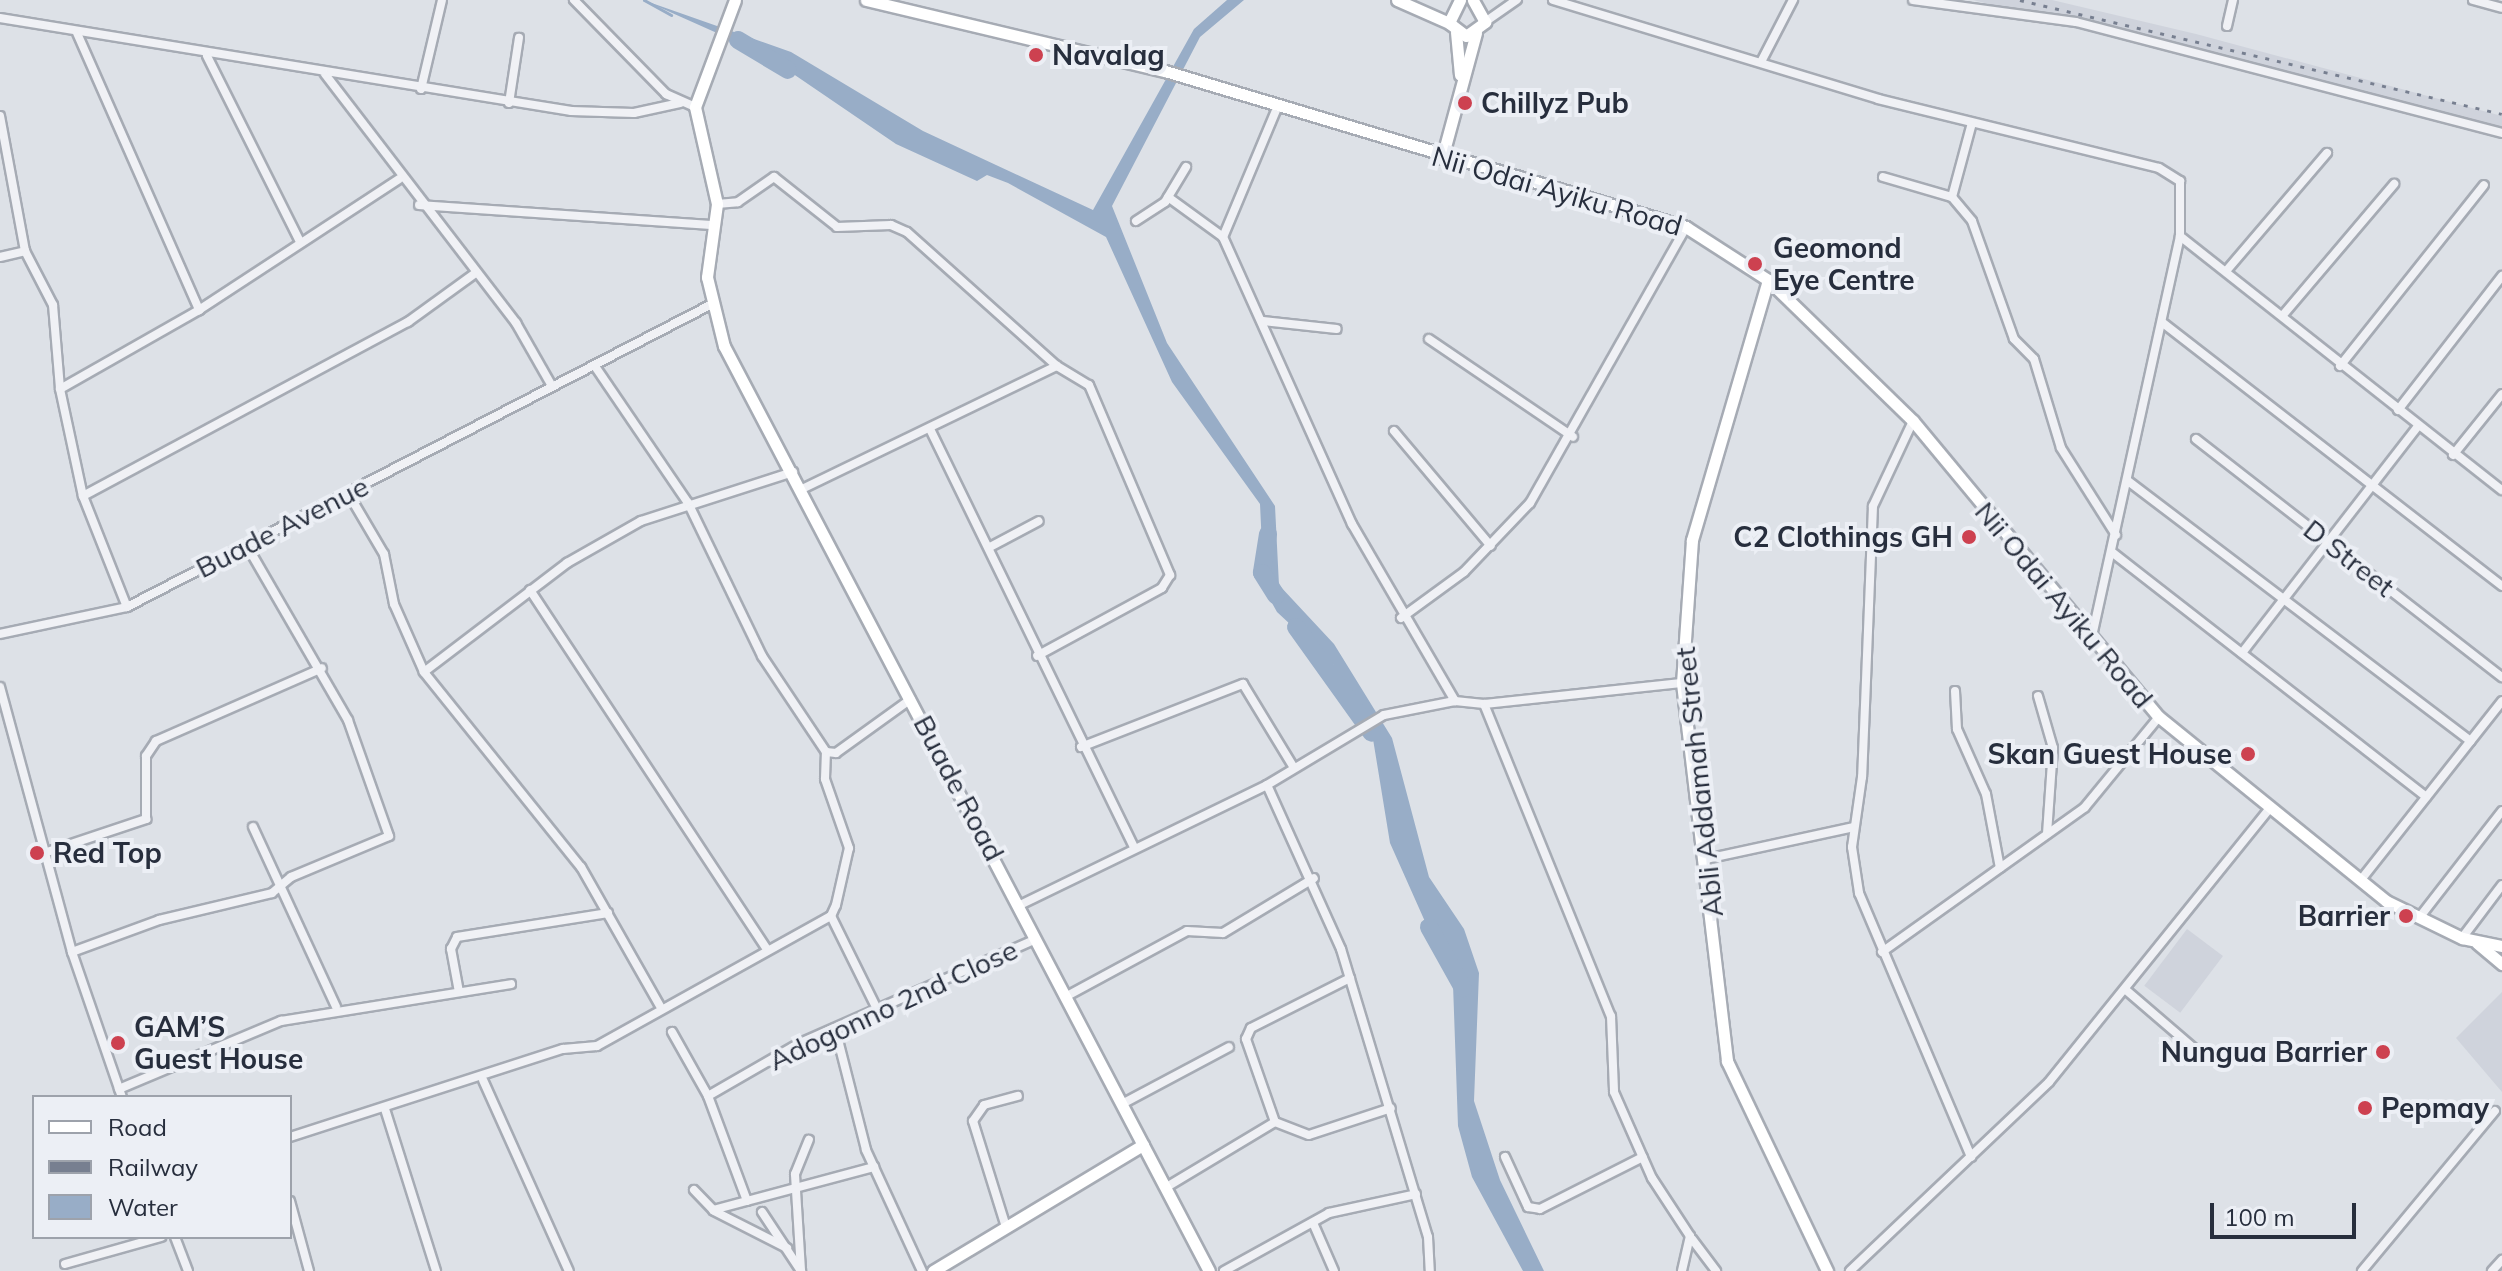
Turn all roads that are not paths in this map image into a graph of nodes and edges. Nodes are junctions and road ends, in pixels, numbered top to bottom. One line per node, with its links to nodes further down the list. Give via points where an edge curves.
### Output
1 (442, 0): 26 (street)
2 (574, 0): 28 (street)
3 (735, 0): 29 (street)
4 (866, 0): 30 (street, Nii Odai Ayiku Road, via 1165,71)
5 (1397, 0): 18 (street)
6 (1457, 0): 18 (street)
7 (1473, 0): 16 (street)
8 (1517, 0): 16 (street)
9 (1553, 0): 23 (street)
10 (1793, 0): 23 (street)
11 (1913, 0): 33 (street, via 2076,22)
12 (2233, 0): 17 (street)
13 (2473, 0): 14 (street)
14 (2502, 8)
15 (0, 18): 19 (street)
16 (1485, 22): 20 (street)
17 (2227, 26)
18 (1452, 28): 20 (street); 25 (street)
19 (77, 33): 22 (street); 58 (street)
20 (1476, 33): 25 (street)
21 (519, 38): 27 (street)
22 (207, 56): 24 (street); 50 (street)
23 (1762, 60): 32 (street)
24 (325, 74): 26 (street); 38 (street)
25 (1460, 75): 35 (street)
26 (421, 89): 27 (street)
27 (509, 103): 28 (street, via 603,114)
28 (680, 103): 29 (street)
29 (695, 107): 43 (street)
30 (1277, 108): 35 (street, Nii Odai Ayiku Road); 49 (street)
31 (0, 116): 51 (street)
32 (1972, 123): 42 (street); 48 (street, via 2159,168 2180,181)
33 (2502, 133)
34 (2327, 153): 53 (street)
35 (1442, 158): 47 (street, Nii Odai Ayiku Road)
36 (1186, 167): 41 (street)
37 (1883, 177): 42 (street)
38 (399, 179): 44 (street); 50 (street)
39 (2394, 184): 59 (street)
40 (2484, 185): 66 (street)
41 (1168, 197): 45 (street); 49 (street)
42 (1952, 197): 87 (street, via 1972,221 2014,339 2034,359 2061,448)
43 (717, 204): 46 (street); 65 (street, via 738,202 774,177 837,227 891,225 907,232)
44 (419, 205): 46 (street); 54 (street)
45 (1136, 221)
46 (714, 225): 57 (street)
47 (1686, 227): 56 (street, Nii Odai Ayiku Road); 75 (street)
48 (2180, 236): 53 (street); 61 (street)
49 (1223, 237): 60 (street)
50 (300, 242): 58 (street)
51 (25, 251): 52 (street); 68 (street, via 53,305)
52 (0, 257)
53 (2227, 270): 59 (street)
54 (474, 274): 67 (street, via 516,323); 84 (street, via 408,322)
55 (2502, 276): 70 (street)
56 (1768, 280): 71 (street, Nii Odai Ayiku Road); 105 (street, Abli Addamah Street, via 1692,540)
57 (710, 305): 64 (street, Buade Avenue); 78 (street, Buade Road, via 737,374)
58 (199, 310): 68 (street)
59 (2283, 315): 66 (street)
60 (1263, 321): 62 (street); 97 (street)
61 (2163, 323): 79 (street); 80 (street)
62 (1337, 329)
63 (1429, 339): 75 (street)
64 (595, 366): 67 (street, Buade Avenue); 85 (street)
65 (1057, 366): 73 (street); 101 (street, via 1089,385 1170,575 1162,588)
66 (2340, 366): 70 (street)
67 (552, 386): 83 (street, Buade Avenue)
68 (60, 389): 84 (street)
69 (2502, 394): 77 (street)
70 (2398, 410): 72 (street)
71 (1913, 421): 99 (street, Nii Odai Ayiku Road); 123 (street, via 1873,506)
72 (2417, 427): 77 (street); 80 (street)
73 (930, 429): 81 (street); 91 (street)
74 (1394, 431): 90 (street)
75 (1573, 437): 90 (street)
76 (2196, 439): 88 (street, D Street)
77 (2453, 455): 82 (street)
78 (793, 472): 81 (street, Buade Road); 85 (street)
79 (2128, 481): 87 (street); 95 (street)
80 (2371, 482): 88 (street); 93 (street)
81 (802, 489): 109 (street, Buade Road)
82 (2502, 490)
83 (348, 493): 89 (street, Buade Avenue); 103 (street, via 384,554 394,604)
84 (83, 496): 96 (street)
85 (688, 503): 94 (street, via 641,521); 116 (street, via 762,656)
86 (1039, 521): 91 (street)
87 (2116, 535): 92 (street)
88 (2326, 539): 95 (street); 104 (street, D Street)
89 (247, 546): 96 (street, Buade Avenue); 102 (street)
90 (1491, 546): 97 (street)
91 (990, 547): 101 (street)
92 (2113, 553): 99 (street); 100 (street)
93 (2502, 586)
94 (530, 590): 103 (street); 141 (street, via 661,778)
95 (2284, 594): 100 (street); 114 (street)
96 (127, 607): 98 (street, Buade Avenue)
97 (1401, 618): 110 (street)
98 (0, 634)
99 (2090, 642): 113 (street, Nii Odai Ayiku Road)
100 (2242, 653): 119 (street)
101 (1037, 656): 115 (street)
102 (322, 668): 126 (street, via 156,741 146,756 146,819); 131 (street, via 389,836)
103 (424, 672): 134 (street, via 544,819)
104 (2502, 677)
105 (1682, 683): 112 (street); 127 (street, Abli Addamah Street)
106 (0, 687): 126 (street)
107 (1955, 691): 128 (street, via 1957,729 1986,794)
108 (2038, 696): 124 (street, via 2053,748)
109 (912, 699): 116 (street, via 836,753); 133 (street, Buade Road)
110 (1455, 701): 112 (street); 117 (street, via 1384,715)
111 (2502, 701): 114 (street)
112 (1484, 704): 170 (street, via 1611,1016 1614,1092)
113 (2159, 717): 120 (street, Nii Odai Ayiku Road); 124 (street, via 2099,793)
114 (2471, 741): 119 (street)
115 (1081, 747): 117 (street, via 1243,684); 125 (street)
116 (826, 752): 135 (street, via 825,779 849,848)
117 (1294, 768): 118 (street)
118 (1267, 785): 125 (street); 129 (street)
119 (2426, 797): 130 (street)
120 (2269, 809): 130 (street, Nii Odai Ayiku Road); 147 (street)
121 (2502, 811): 136 (street)
122 (253, 827): 131 (street)
123 (1854, 827): 127 (street); 143 (street, via 1859,893)
124 (2047, 834): 128 (street)
125 (1134, 848): 133 (street)
126 (44, 853): 142 (street)
127 (1706, 859): 202 (street, Abli Addamah Street, via 1727,1061)
128 (2000, 868): 143 (street)
129 (1314, 878): 145 (street); 149 (street, via 1223,933 1187,931)
130 (2360, 881): 136 (street, Nii Odai Ayiku Road)
131 (283, 885): 142 (street); 151 (street)
132 (2502, 885): 137 (street)
133 (1020, 905): 138 (street, Buade Road)
134 (608, 913): 148 (street, via 457,937 451,949); 150 (street)
135 (831, 916): 141 (street); 152 (street)
136 (2419, 918): 137 (street, Nii Odai Ayiku Road)
137 (2462, 938): 139 (street, Nii Odai Ayiku Road)
138 (1036, 939): 149 (street, Buade Road); 152 (street, Adogonno 2nd Close)
139 (2476, 943): 140 (street); 144 (street)
140 (2502, 946)
141 (767, 950): 150 (street)
142 (72, 952): 158 (street)
143 (1882, 952): 171 (street)
144 (2502, 964)
145 (1350, 978): 162 (street); 165 (street, via 1248,1033)
146 (511, 984): 148 (street)
147 (2126, 990): 156 (street); 171 (street, via 2049,1082)
148 (459, 992): 151 (street)
149 (1067, 996): 161 (street, Buade Road)
150 (660, 1006): 157 (street, via 597,1046 549,1053)
151 (336, 1007): 158 (street, via 169,1062)
152 (879, 1013): 153 (street, Adogonno 2nd Close)
153 (835, 1028): 159 (street, Adogonno 2nd Close); 172 (street)
154 (672, 1032): 159 (street)
155 (1229, 1047): 161 (street)
156 (2205, 1058)
157 (483, 1080): 163 (street); 193 (street)
158 (120, 1093)
159 (708, 1096): 177 (street)
160 (1018, 1096): 182 (street, via 984,1105 973,1121)
161 (1122, 1104): 168 (street, Buade Road)
162 (1391, 1108): 165 (street, via 1309,1135); 176 (street)
163 (385, 1109): 166 (street); 192 (street)
164 (2495, 1111): 204 (street)
165 (1275, 1122): 173 (street)
166 (292, 1136)
167 (809, 1140): 175 (street)
168 (1143, 1145): 173 (street, Buade Road); 182 (street)
169 (1505, 1157): 170 (street, via 1528,1207 1540,1209)
170 (1643, 1157): 183 (street)
171 (1971, 1157): 203 (street)
172 (874, 1167): 175 (street); 195 (street)
173 (1165, 1188): 189 (street, Buade Road)
174 (694, 1190): 179 (street)
175 (795, 1191): 177 (street); 194 (street)
176 (1416, 1194): 181 (street, via 1329,1213); 199 (street)
177 (747, 1201): 179 (street)
178 (292, 1208): 191 (street)
179 (713, 1210): 186 (street)
180 (762, 1212): 186 (street)
181 (1314, 1225): 197 (street); 198 (street)
182 (1006, 1227): 196 (street)
183 (1690, 1236): 200 (street); 201 (street)
184 (154, 1239): 188 (street)
185 (176, 1239): 190 (street)
186 (787, 1248): 194 (street)
187 (2502, 1260): 205 (street)
188 (65, 1264)
189 (1206, 1270)
190 (188, 1271)
191 (309, 1271)
192 (436, 1271)
193 (569, 1271)
194 (801, 1271)
195 (922, 1271)
196 (933, 1271)
197 (1224, 1271)
198 (1334, 1271)
199 (1430, 1271)
200 (1682, 1271)
201 (1716, 1271)
202 (1827, 1271)
203 (1850, 1271)
204 (2362, 1271)
205 (2492, 1271)

